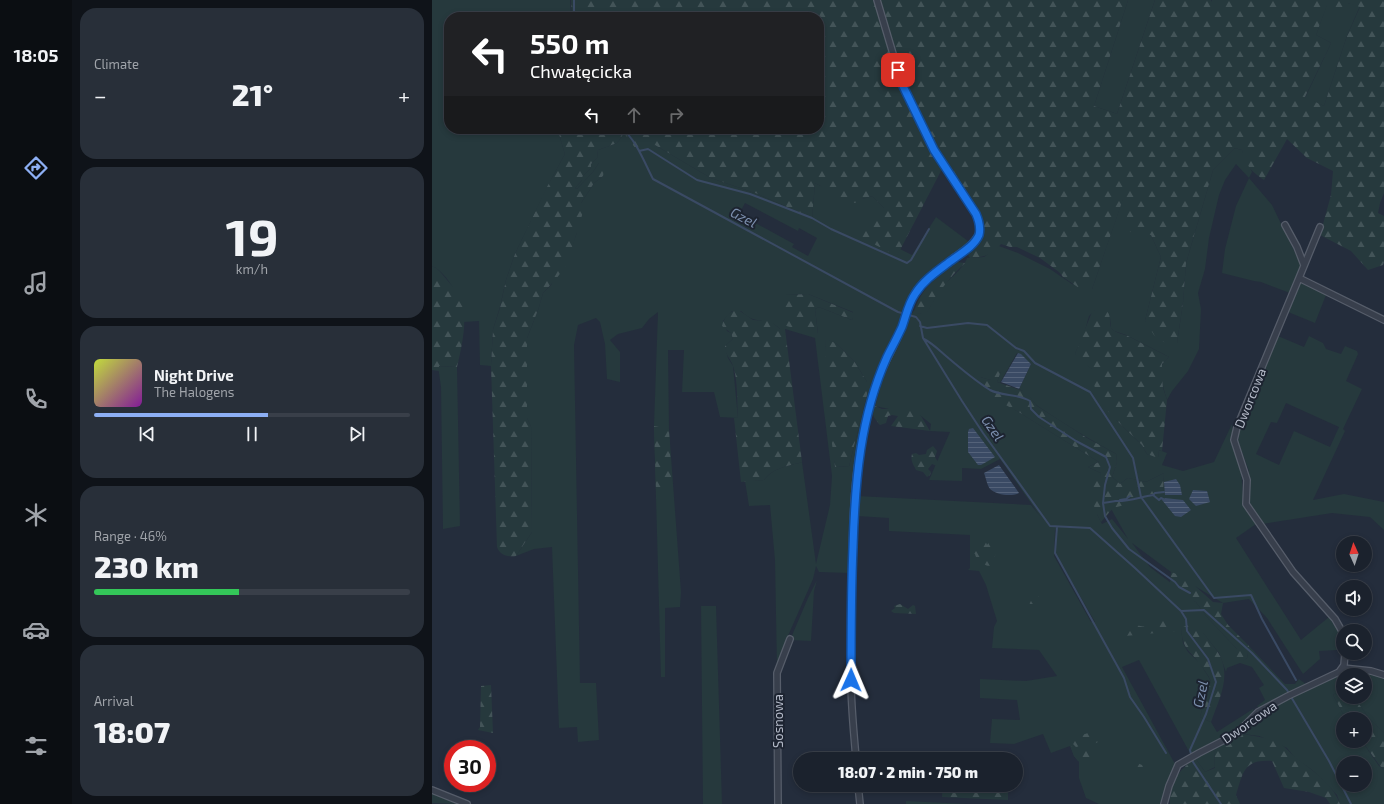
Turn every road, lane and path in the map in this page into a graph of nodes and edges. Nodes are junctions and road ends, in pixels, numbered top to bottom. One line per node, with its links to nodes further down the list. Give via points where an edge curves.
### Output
1 (877, 0): 14 (street, via 902,84 934,150 976,214 980,225 975,241 938,270 913,296 879,378 864,429 856,477 852,587 851,680)
2 (1285, 225): 4 (street)
3 (1320, 227): 4 (street, Dworcowa)
4 (1304, 265): 5 (street, Dworcowa)
5 (1299, 278): 6 (street); 7 (street, Dworcowa, via 1237,427 1234,440 1247,480 1246,504 1292,572)
6 (1384, 320)
7 (1338, 624)
8 (790, 639): 18 (street, Sosnowa, via 778,673)
9 (1345, 660): 10 (street)
10 (1343, 668)
11 (1372, 671): 13 (street)
12 (1336, 673): 20 (street, Dworcowa, via 1258,712 1236,734 1178,765)
13 (1384, 675)
14 (856, 752)
15 (432, 790): 17 (street)
16 (859, 792): 19 (street)
17 (467, 804)
18 (778, 804)
19 (860, 804)
20 (1164, 804)

